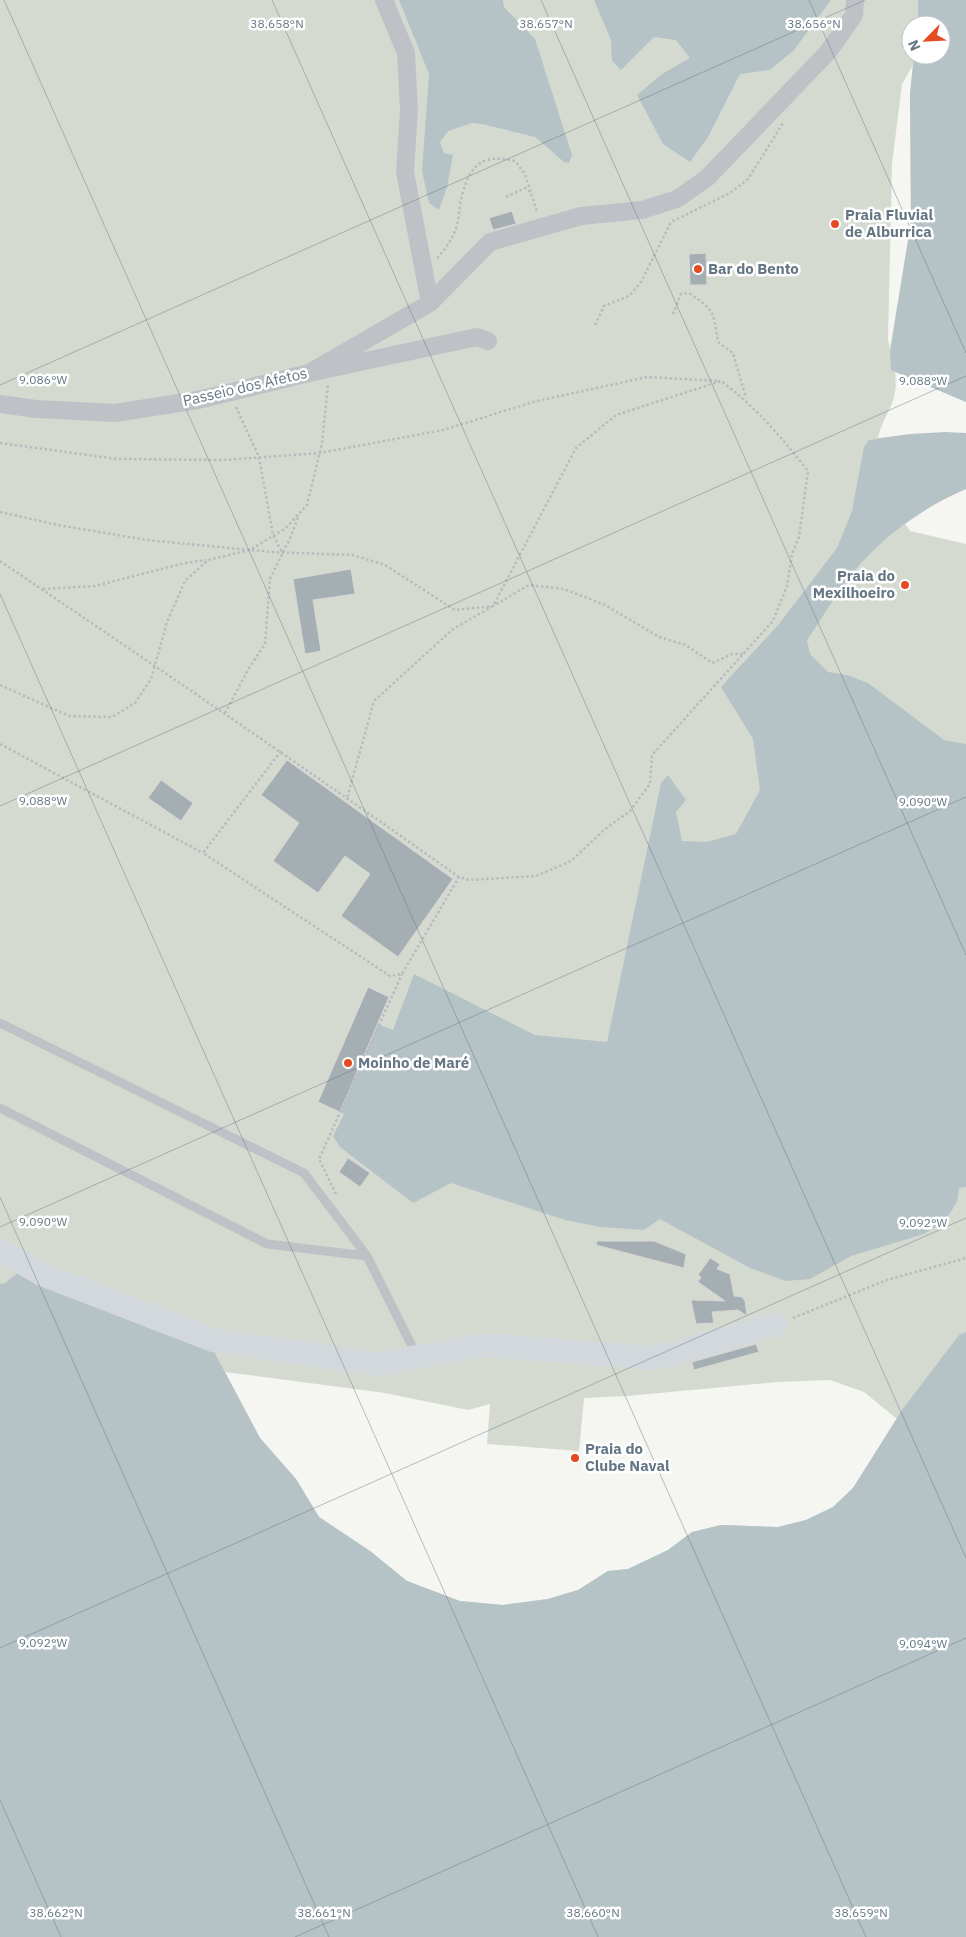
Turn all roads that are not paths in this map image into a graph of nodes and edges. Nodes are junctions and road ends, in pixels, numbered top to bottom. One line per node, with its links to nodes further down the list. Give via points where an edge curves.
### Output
1 (384, 0): 3 (street, via 406,53 409,109 404,172)
2 (855, 0): 3 (street, via 854,15 828,52 707,178 677,199 651,207 581,216 490,242)
3 (430, 303): 5 (street)
4 (488, 341): 5 (street, Passeio dos Afetos, via 478,337)
5 (309, 373): 6 (street, Passeio dos Afetos, via 198,400 115,413)
6 (0, 404)
7 (0, 1023): 10 (lane, via 304,1172)
8 (0, 1108): 10 (lane, via 267,1244)
9 (0, 1250): 12 (street, via 42,1274 213,1340 378,1364)
10 (366, 1256): 12 (lane, via 412,1346)
11 (775, 1325): 12 (street, via 656,1358 482,1346)
12 (414, 1358)

